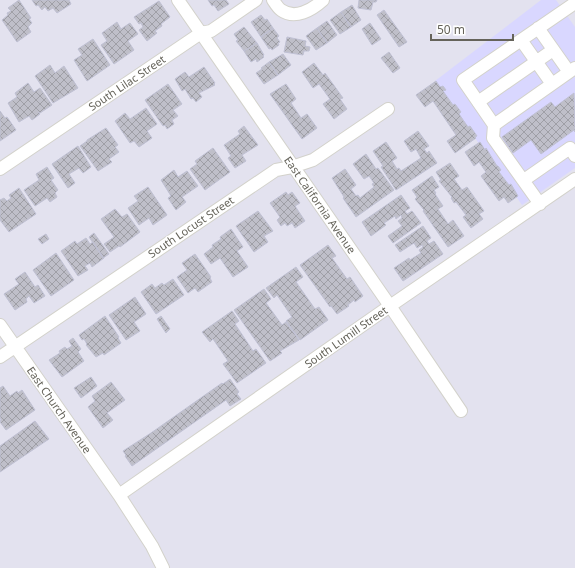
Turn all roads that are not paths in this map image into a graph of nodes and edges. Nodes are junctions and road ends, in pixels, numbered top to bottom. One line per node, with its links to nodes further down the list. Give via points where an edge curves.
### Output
1 (178, 0): 7 (street, East California Avenue)
2 (256, 0): 7 (street, South Lilac Street, via 211,31)
3 (272, 0): 4 (street, via 280,10 292,15 305,13)
4 (323, 0)
5 (575, 3): 6 (street)
6 (538, 28): 8 (street); 9 (street)
7 (201, 33): 17 (street, East California Avenue); 18 (street, South Lilac Street)
8 (521, 40): 10 (street); 13 (street, via 463,80)
9 (553, 50): 10 (street); 11 (street)
10 (536, 62): 12 (street); 13 (street)
11 (572, 70): 12 (street)
12 (552, 84): 15 (street)
13 (478, 102): 15 (street)
14 (388, 109): 17 (street, South Locust Street, via 313,160)
15 (494, 125): 19 (street, via 493,138)
16 (575, 156): 19 (street, via 570,148)
17 (292, 166): 22 (street, East California Avenue); 24 (street, South Locust Street, via 276,170)
18 (0, 170)
19 (524, 180): 21 (street)
20 (575, 180): 21 (street, South Lumill Street)
21 (540, 204): 22 (street, South Lumill Street)
22 (390, 306): 26 (street, East California Avenue); 27 (street, South Lumill Street)
23 (0, 325): 24 (street, East Church Avenue)
24 (15, 346): 25 (street, South Locust Street); 27 (street, East Church Avenue)
25 (0, 357)
26 (461, 411)
27 (119, 495): 28 (street, East Church Avenue)
28 (163, 568)

